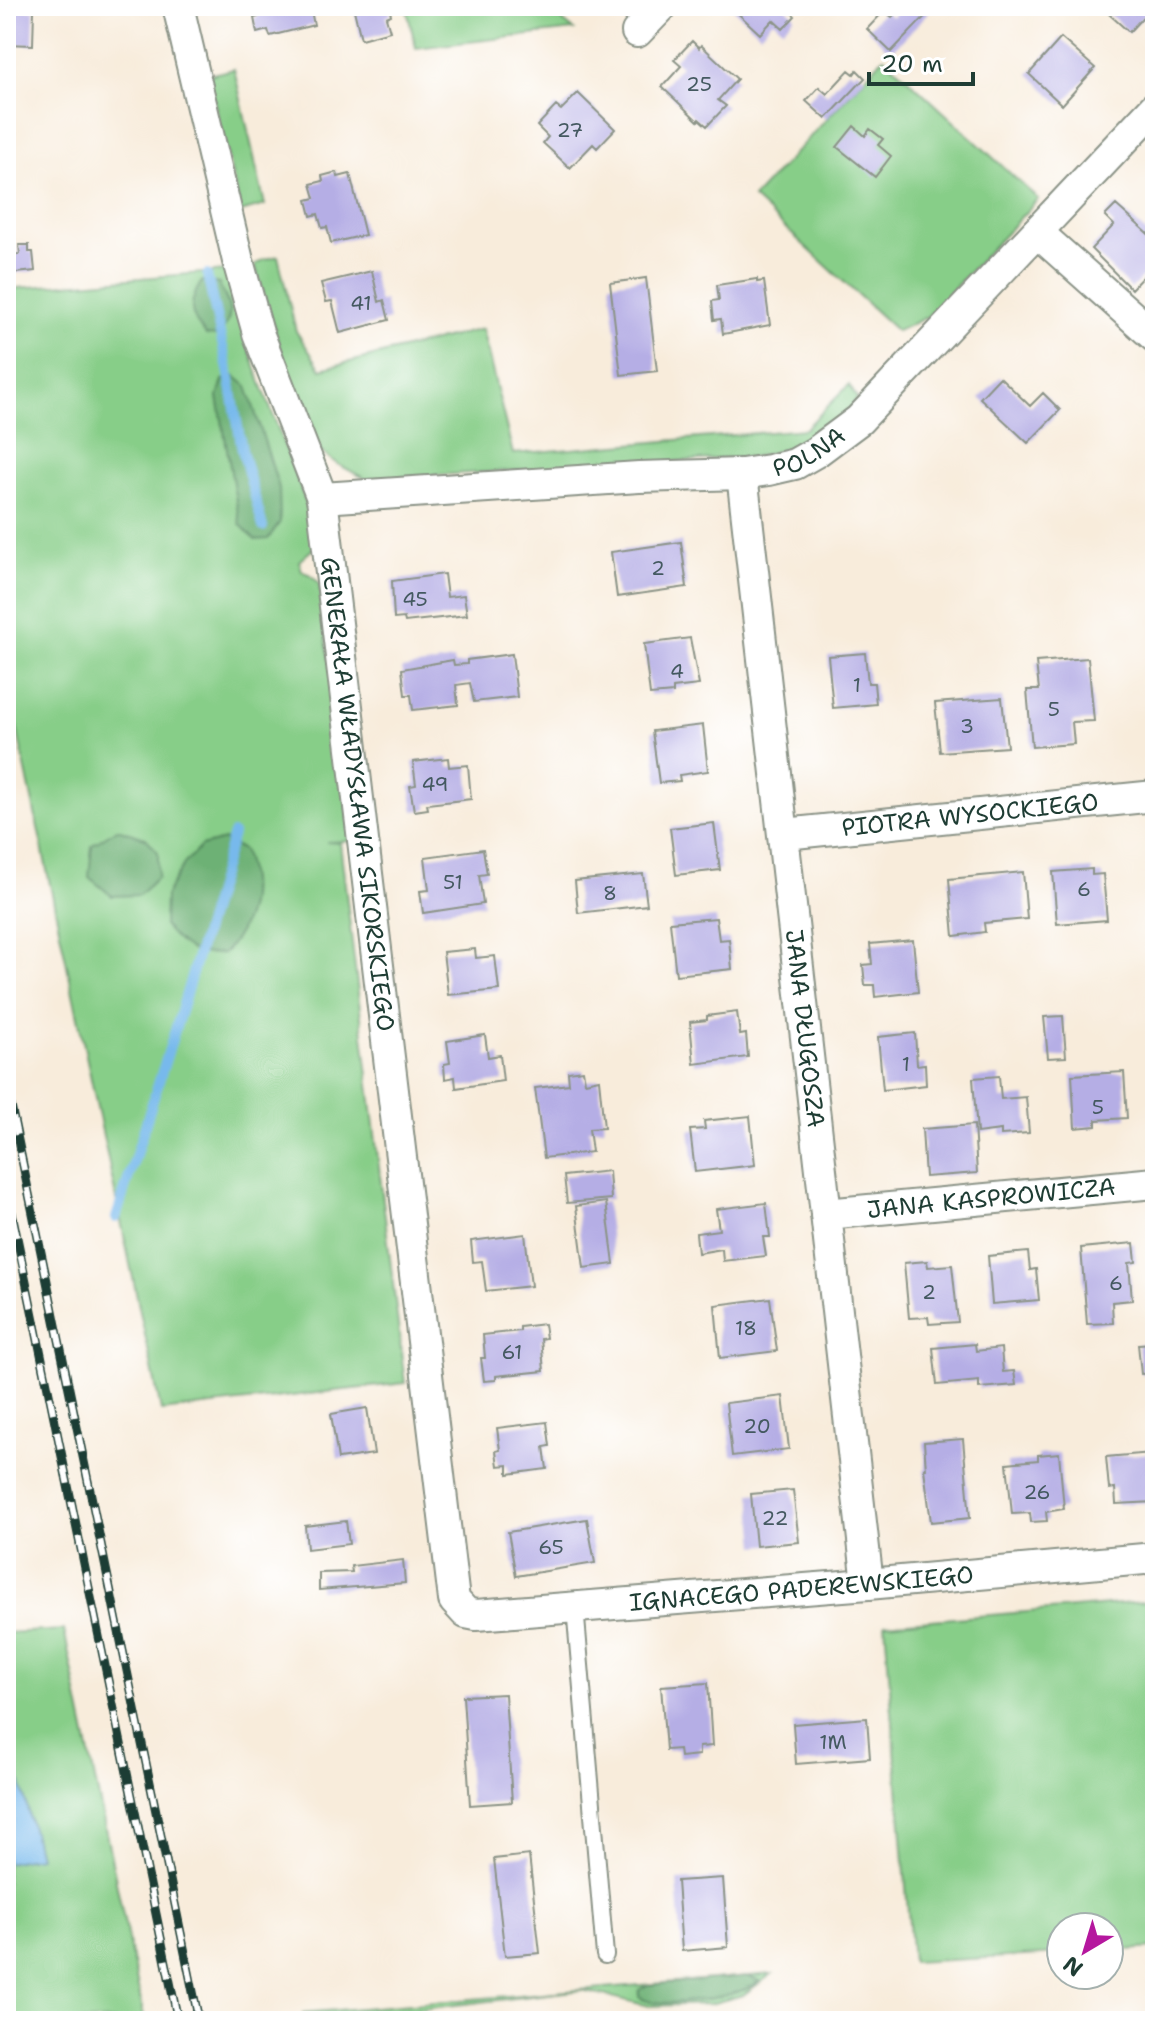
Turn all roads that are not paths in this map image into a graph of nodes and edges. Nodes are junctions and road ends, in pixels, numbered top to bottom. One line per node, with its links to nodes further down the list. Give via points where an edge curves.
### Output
1 (178, 6): 8 (street, GENERAŁA WŁADYSŁAWA SIKORSKIEGO, via 258,333)
2 (662, 6): 3 (street)
3 (637, 32)
4 (1155, 107): 5 (street, POLNA)
5 (1037, 232): 6 (street); 7 (street, POLNA, via 859,420 795,464)
6 (1155, 337)
7 (742, 474): 8 (street, POLNA); 10 (street, JANA DŁUGOSZA)
8 (322, 498): 15 (street, GENERAŁA WŁADYSŁAWA SIKORSKIEGO)
9 (1155, 796): 10 (street, PIOTRA WYSOCKIEGO)
10 (785, 834): 12 (street, JANA DŁUGOSZA)
11 (1155, 1183): 12 (street, JANA KASPROWICZA)
12 (826, 1214): 14 (street, JANA DŁUGOSZA)
13 (1155, 1558): 14 (street, IGNACEGO PADEREWSKIEGO)
14 (868, 1584): 16 (street, IGNACEGO PADEREWSKIEGO)
15 (454, 1600): 16 (street, IGNACEGO PADEREWSKIEGO, via 476,1615)
16 (575, 1607): 17 (lane)
17 (605, 1955)

